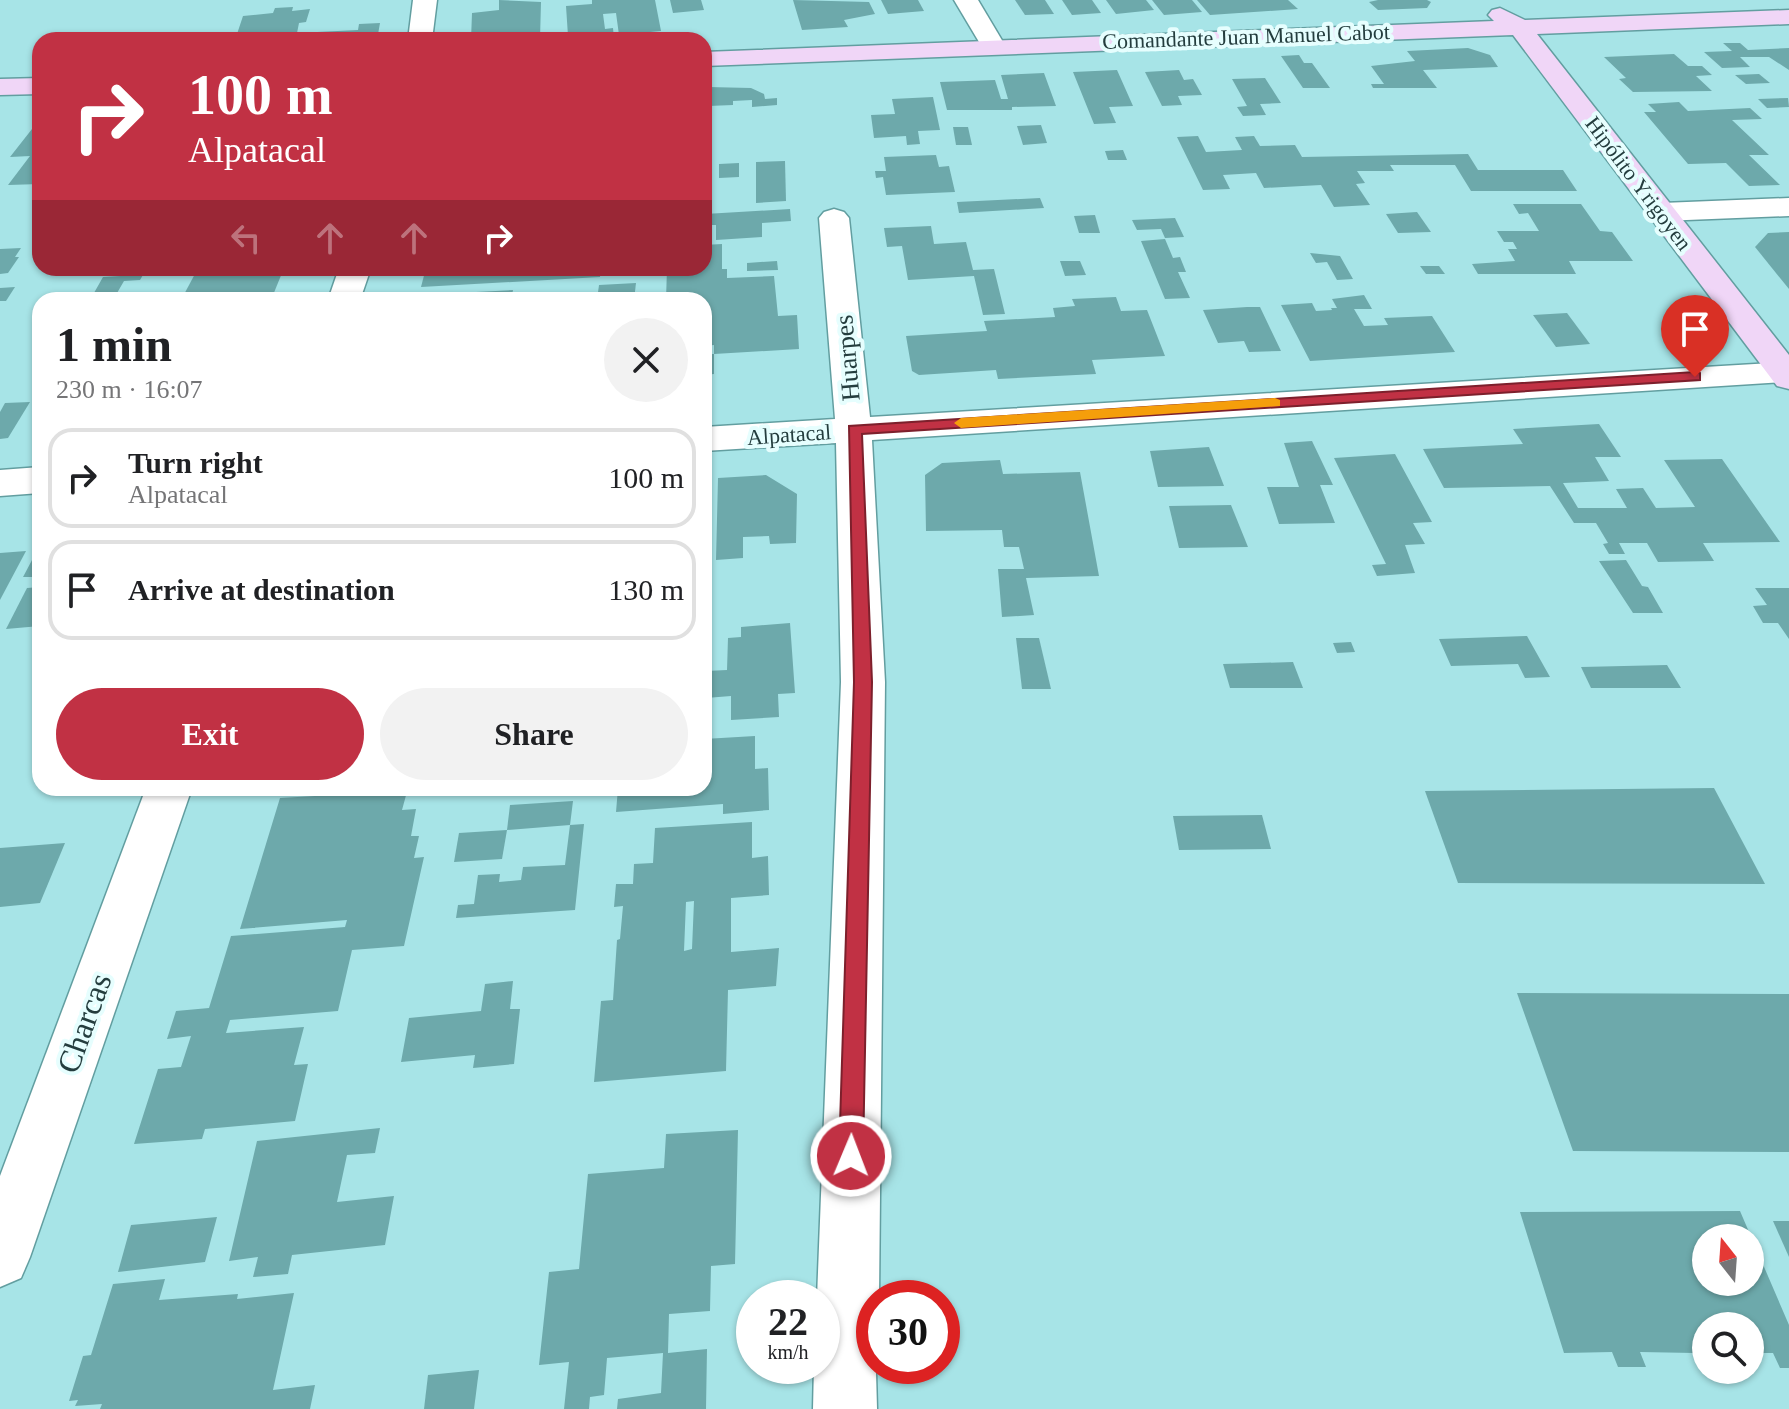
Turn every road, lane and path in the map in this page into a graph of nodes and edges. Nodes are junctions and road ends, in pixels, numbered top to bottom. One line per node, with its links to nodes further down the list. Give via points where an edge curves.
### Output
1 (425, 0): 6 (street)
2 (966, 0): 7 (street)
3 (1477, 0): 5 (main road, Hipólito Yrigoyen)
4 (1789, 17): 5 (main road, Comandante Juan Manuel Cabot)
5 (1518, 26): 7 (main road, Comandante Juan Manuel Cabot); 12 (main road, Hipólito Yrigoyen)
6 (421, 32)
7 (994, 47): 8 (main road, Comandante Juan Manuel Cabot)
8 (712, 59)
9 (32, 86): 10 (main road)
10 (0, 87)
11 (1789, 207): 12 (street)
12 (1662, 212): 14 (main road, Hipólito Yrigoyen)
13 (834, 218): 15 (street, Huarpes)
14 (1786, 375): 15 (street, Alpatacal)
15 (854, 430): 16 (street, Alpatacal); 21 (street, Huarpes, via 863,682)
16 (712, 439)
17 (32, 481): 18 (street)
18 (0, 483)
19 (166, 796): 20 (street, Charcas)
20 (0, 1257)
21 (845, 1409)

